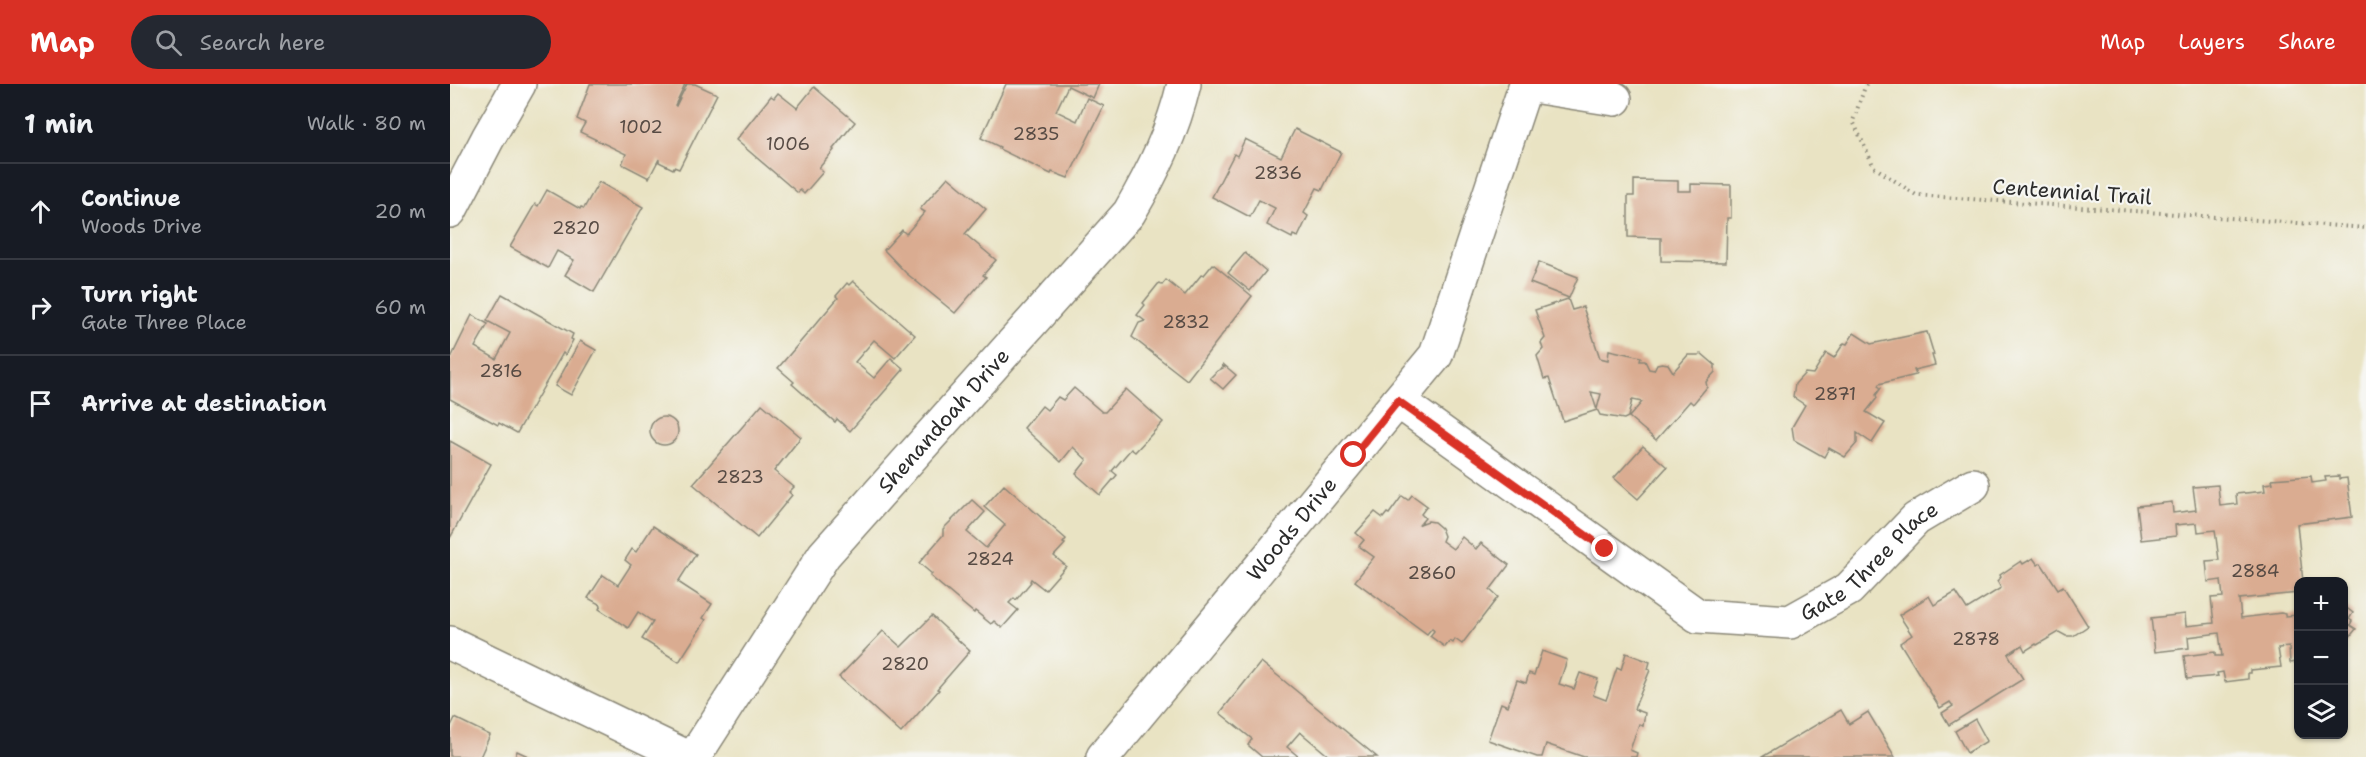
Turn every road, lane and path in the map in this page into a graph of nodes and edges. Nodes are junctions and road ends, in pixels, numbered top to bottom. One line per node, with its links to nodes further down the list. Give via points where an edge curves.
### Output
1 (519, 84): 6 (street)
2 (1185, 84): 12 (street, Shenandoah Drive, via 1166,144 1129,213 824,555)
3 (1526, 84): 5 (street); 8 (street, Woods Drive, via 1436,356)
4 (1866, 84): 7 (path, Centennial Trail, via 1853,121 1874,166 1916,195)
5 (1616, 99)
6 (450, 211)
7 (2366, 228)
8 (1398, 401): 9 (street, Gate Three Place, via 1698,616 1790,622 1849,589 1916,519); 13 (street, Woods Drive)
9 (1973, 485)
10 (450, 643): 11 (street)
11 (687, 757)
12 (694, 757)
13 (1103, 757)

